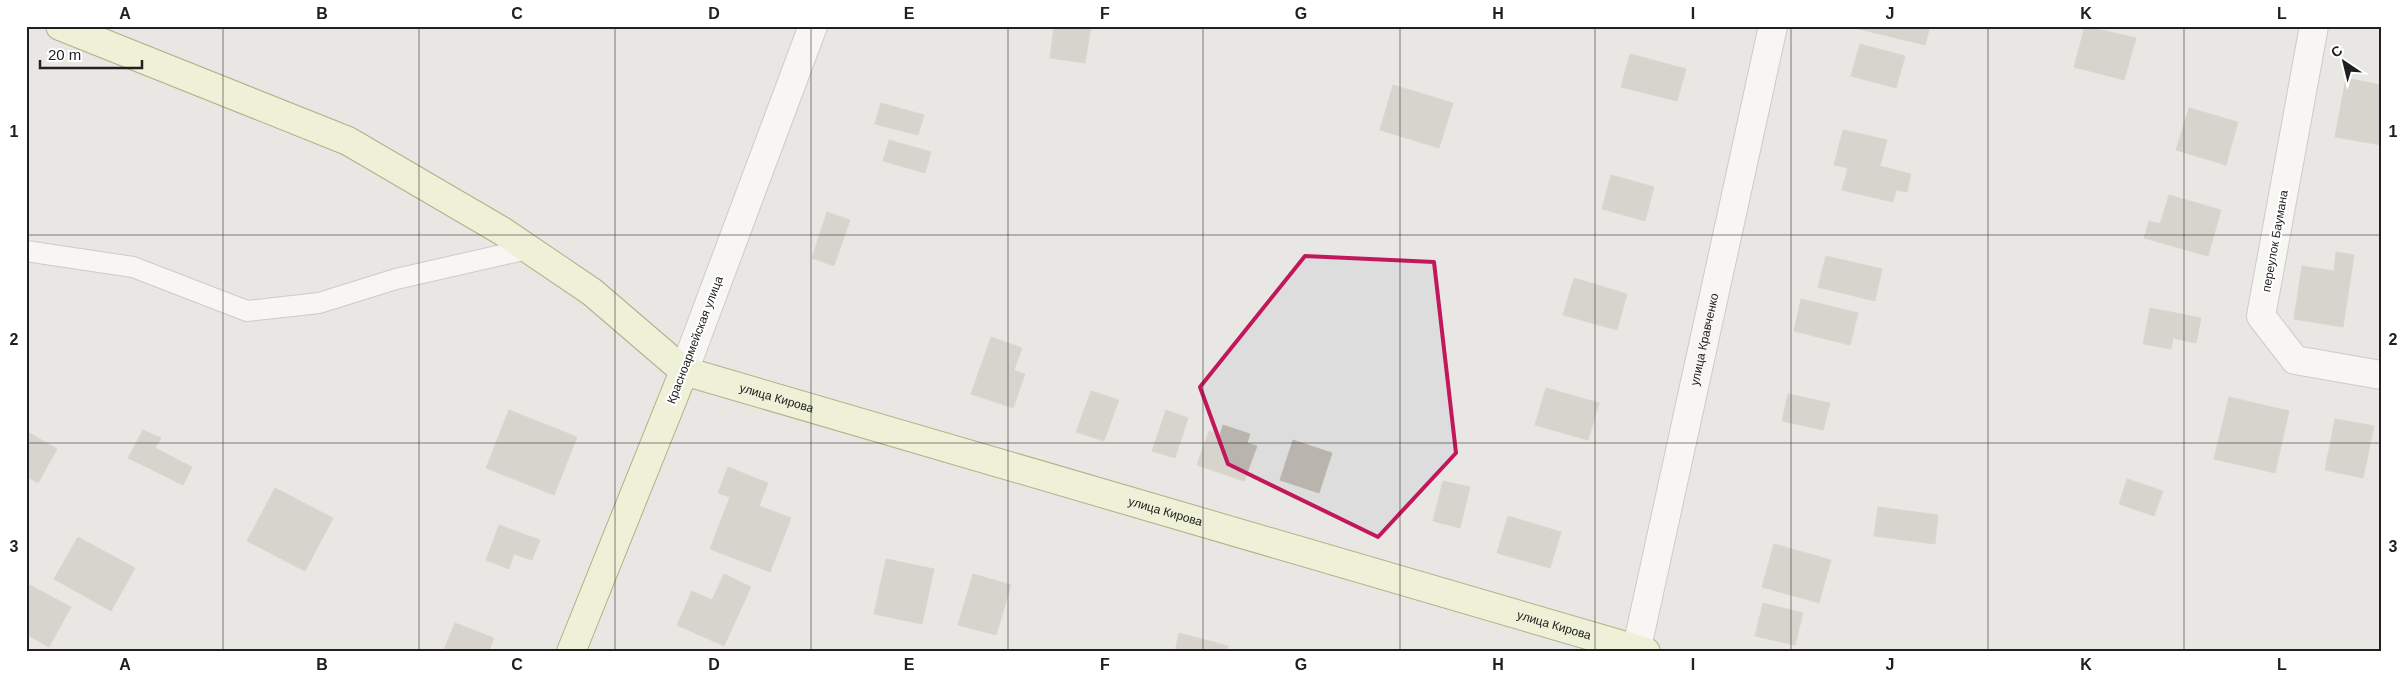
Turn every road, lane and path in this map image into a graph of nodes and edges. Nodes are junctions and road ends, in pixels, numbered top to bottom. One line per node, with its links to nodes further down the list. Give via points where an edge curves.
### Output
1 (60, 26): 5 (street, via 348,141)
2 (813, 26): 7 (street, Красноармейская улица)
3 (1774, 26): 9 (street, улица Кравченко)
4 (2314, 26): 8 (street, переулок Баумана, via 2261,316 2295,360)
5 (528, 249): 6 (lane, via 396,279 319,303 247,311 133,267); 7 (street, via 592,292)
6 (26, 251)
7 (684, 370): 9 (street, улица Кирова); 10 (street, Красноармейская улица)
8 (2381, 376)
9 (1639, 651)
10 (571, 652)

